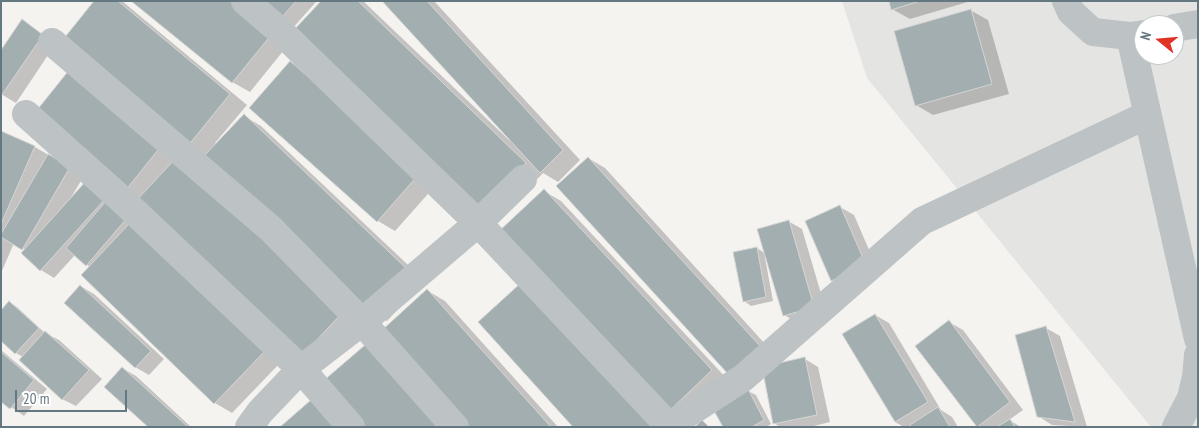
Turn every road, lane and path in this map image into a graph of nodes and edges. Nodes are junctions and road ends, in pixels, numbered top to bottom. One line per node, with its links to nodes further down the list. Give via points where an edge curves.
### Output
1 (245, 1): 11 (street, via 280,30)
2 (1066, 1): 5 (street, via 1071,12 1093,32)
3 (1198, 24): 4 (street)
4 (1184, 26)
5 (1134, 35)
6 (52, 42): 12 (street, via 271,229)
7 (1141, 65): 9 (street)
8 (26, 114): 15 (street)
9 (1148, 115): 13 (street); 16 (street, via 922,221 743,378)
10 (523, 180): 11 (street)
11 (478, 223): 12 (street); 16 (street)
12 (362, 322): 15 (street); 19 (street)
13 (1198, 339)
14 (1198, 355): 20 (street, via 1191,398)
15 (301, 369): 17 (street); 18 (street)
16 (667, 426)
17 (249, 427)
18 (352, 427)
19 (455, 427)
20 (1176, 427)

